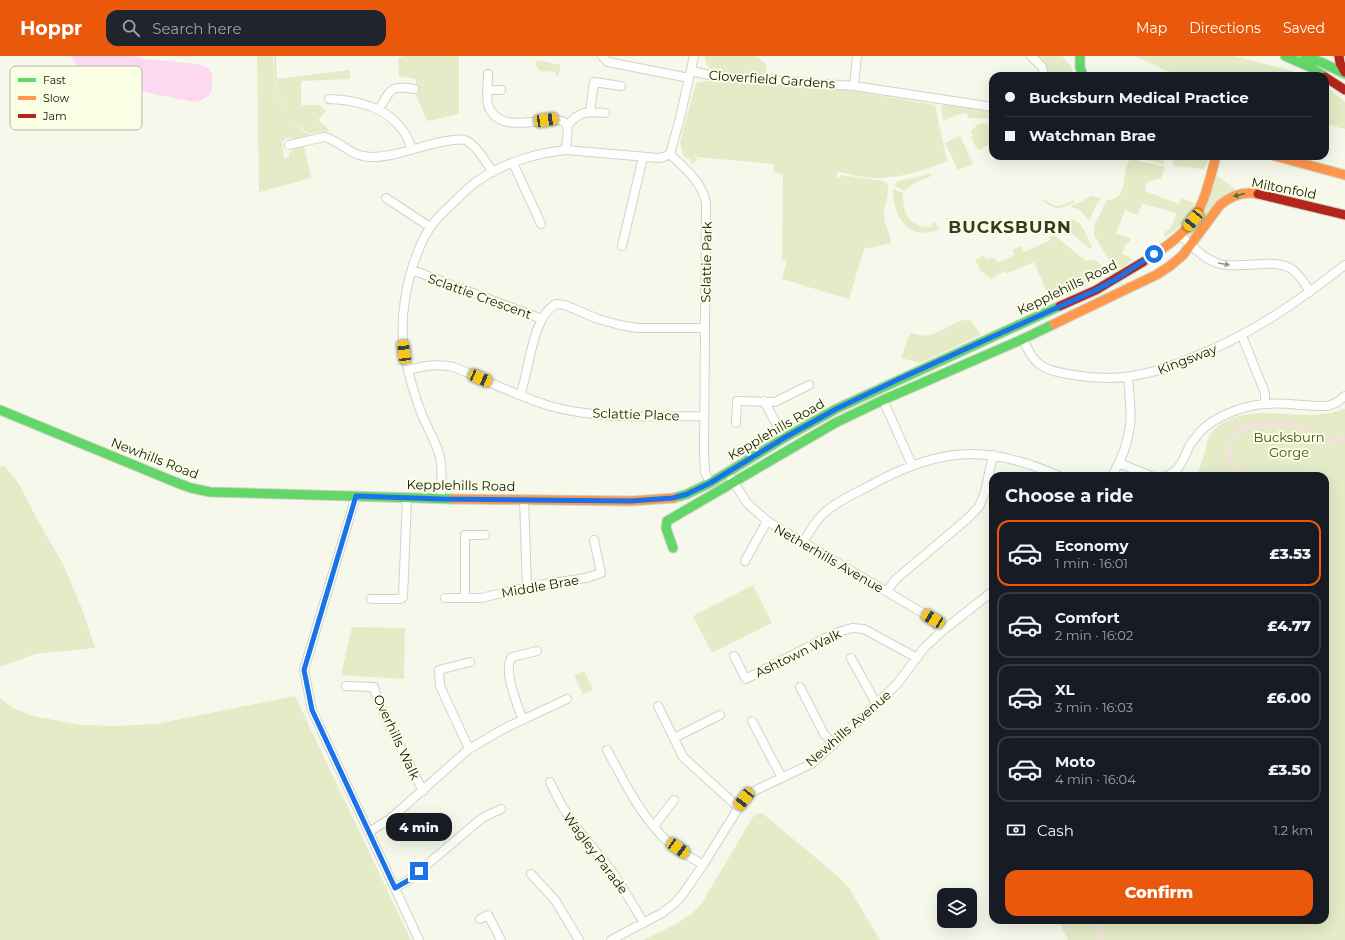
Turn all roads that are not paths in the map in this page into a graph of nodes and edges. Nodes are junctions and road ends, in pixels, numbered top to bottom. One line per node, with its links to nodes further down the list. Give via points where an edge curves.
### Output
1 (602, 56): 14 (street, Cloverfield Gardens, via 608,62)
2 (694, 56): 14 (street)
3 (858, 56): 17 (street, Cloverfield Gardens)
4 (1031, 56): 9 (street, via 1042,67)
5 (1080, 56): 10 (street)
6 (1285, 56): 11 (street)
7 (1305, 56): 12 (street)
8 (1339, 56): 12 (street)
9 (1043, 72)
10 (1082, 72)
11 (1318, 72)
12 (1345, 73)
13 (488, 74): 19 (street)
14 (690, 75): 17 (street, Cloverfield Gardens); 31 (street)
15 (1329, 79): 21 (street)
16 (622, 86): 25 (street, via 594,82)
17 (854, 86): 23 (street, Cloverfield Gardens)
18 (414, 89): 24 (street, via 394,88)
19 (488, 90): 20 (street); 27 (street, via 489,106 503,121 559,120)
20 (502, 90)
21 (1345, 90)
22 (329, 99): 24 (street, via 357,101)
23 (989, 106)
24 (379, 110): 29 (street, via 404,132)
25 (590, 112): 26 (street); 27 (street, via 579,115)
26 (605, 113)
27 (567, 126): 30 (street)
28 (289, 145): 29 (street, via 324,137 364,156)
29 (412, 150): 36 (street, via 453,140 466,140)
30 (566, 150): 32 (street); 35 (street)
31 (670, 154): 32 (street, via 664,157); 50 (street, Sclattie Park, via 697,181 705,198)
32 (643, 157): 44 (street)
33 (1215, 160): 43 (street, Kepplehills Road, via 1193,220)
34 (1290, 160): 37 (street)
35 (513, 163): 36 (street); 41 (street)
36 (493, 172): 42 (street, via 467,190)
37 (1345, 175)
38 (386, 198): 42 (street)
39 (1220, 205): 40 (street, Miltonfold, one-way to 39, via 1255,193 1234,196); 45 (street, Kepplehills Road)
40 (1345, 215)
41 (541, 224)
42 (430, 227): 47 (street)
43 (1180, 235): 45 (street); 64 (street, Kepplehills Road, via 1144,261 1096,290 897,380 836,409)
44 (622, 246)
45 (1191, 246): 48 (street, one-way to 48, via 1211,260 1224,265 1286,266 1293,270); 52 (street, Kepplehills Road, via 1170,266 1156,275)
46 (1345, 266): 48 (street, Kingsway)
47 (412, 270): 49 (street, Sclattie Crescent); 53 (street, via 402,312)
48 (1310, 292): 51 (street, Kingsway)
49 (542, 319): 50 (street, Sclattie Crescent, via 552,306 561,303 598,319 637,328); 56 (street)
50 (705, 328): 62 (street, Sclattie Park)
51 (1242, 336): 54 (street, Kingsway, via 1178,364); 60 (street, via 1263,388)
52 (1023, 339): 54 (street, Kingsway, via 1036,363 1047,369 1091,378); 58 (street, Kepplehills Road)
53 (408, 370): 56 (street, Sclattie Place, via 430,365 448,366); 79 (street, via 416,398 440,457)
54 (1128, 378): 66 (street, via 1130,426)
55 (809, 385): 59 (street, via 775,402)
56 (520, 395): 62 (street, Sclattie Place, via 550,406 601,415)
57 (1345, 396): 60 (street, via 1327,406)
58 (883, 400): 67 (street); 75 (street, Kepplehills Road, via 835,423)
59 (764, 401): 63 (street, via 736,401); 64 (street)
60 (1265, 404): 73 (street, via 1228,413 1214,421 1191,443 1183,462)
61 (0, 410): 77 (street, Newhills Road, via 191,488 210,492)
62 (704, 416): 76 (street, Sclattie Park, via 704,462)
63 (736, 423)
64 (784, 438): 68 (street, Kepplehills Road)
65 (993, 455): 67 (street, via 953,454); 69 (street); 70 (street, via 1021,461)
66 (1119, 463): 71 (street); 72 (street)
67 (912, 465): 84 (street, via 824,513)
68 (727, 472): 75 (street, Netherhills Avenue); 76 (street, Kepplehills Road)
69 (989, 472)
70 (1049, 472)
71 (1114, 472)
72 (1141, 472)
73 (1174, 472)
74 (989, 474): 88 (street, via 979,507 896,579)
75 (733, 482): 81 (street, Netherhills Avenue, via 746,503); 85 (street, Kepplehills Road, via 667,521 666,528)
76 (710, 483): 80 (street, Kepplehills Road, via 687,494 666,499)
77 (356, 496): 78 (street, Kepplehills Road); 118 (street, via 304,670 312,710)
78 (407, 498): 79 (street, Kepplehills Road); 92 (street, via 403,597)
79 (441, 499): 80 (street, Kepplehills Road)
80 (524, 499): 87 (street)
81 (767, 521): 84 (street, Netherhills Avenue); 86 (street)
82 (485, 535): 91 (street, via 466,535)
83 (594, 540): 87 (street, Middle Brae, via 601,573 586,578)
84 (802, 542): 88 (street, Netherhills Avenue)
85 (673, 548)
86 (744, 561)
87 (527, 587): 91 (street, Middle Brae, via 481,598)
88 (887, 591): 93 (street, Netherhills Avenue, via 933,619)
89 (989, 596): 93 (street, Newhills Avenue)
90 (445, 598): 91 (street, Middle Brae)
91 (465, 598)
92 (371, 599)
93 (942, 632): 97 (street, Newhills Avenue)
94 (537, 651): 105 (street, via 512,657 509,663 513,696)
95 (734, 656): 97 (street, Ashtown Walk, via 746,679 835,633 852,628 864,629)
96 (851, 658): 102 (street)
97 (916, 658): 102 (street, Newhills Avenue)
98 (470, 662): 109 (street, via 439,670 440,686)
99 (346, 686): 113 (street, Overhills Walk, via 374,687 389,725)
100 (800, 687): 108 (street, via 824,734)
101 (567, 700): 105 (street)
102 (877, 705): 108 (street, Newhills Avenue)
103 (658, 706): 107 (street)
104 (720, 715): 107 (street)
105 (523, 720): 109 (street, via 495,733)
106 (752, 721): 111 (street)
107 (674, 738): 115 (street, via 688,763)
108 (834, 744): 111 (street, Newhills Avenue, via 811,764)
109 (470, 749): 113 (street)
110 (607, 750): 117 (street, via 635,802)
111 (782, 778): 115 (street, Newhills Avenue, via 751,793)
112 (550, 782): 123 (street, Wagley Parade, via 576,827 614,874)
113 (423, 791): 118 (street)
114 (674, 800): 117 (street)
115 (738, 807): 119 (street, Newhills Avenue)
116 (501, 809): 121 (street, via 482,818 409,880)
117 (654, 826): 119 (street, via 665,839)
118 (369, 832): 121 (street)
119 (703, 865): 123 (street, Newhills Avenue, via 683,894 667,911)
120 (530, 874): 126 (street, via 555,900)
121 (395, 888): 124 (street)
122 (480, 919): 125 (street, via 488,915)
123 (644, 923): 127 (street, Newhills Avenue)
124 (419, 940)
125 (501, 940)
126 (579, 940)
127 (611, 940)

